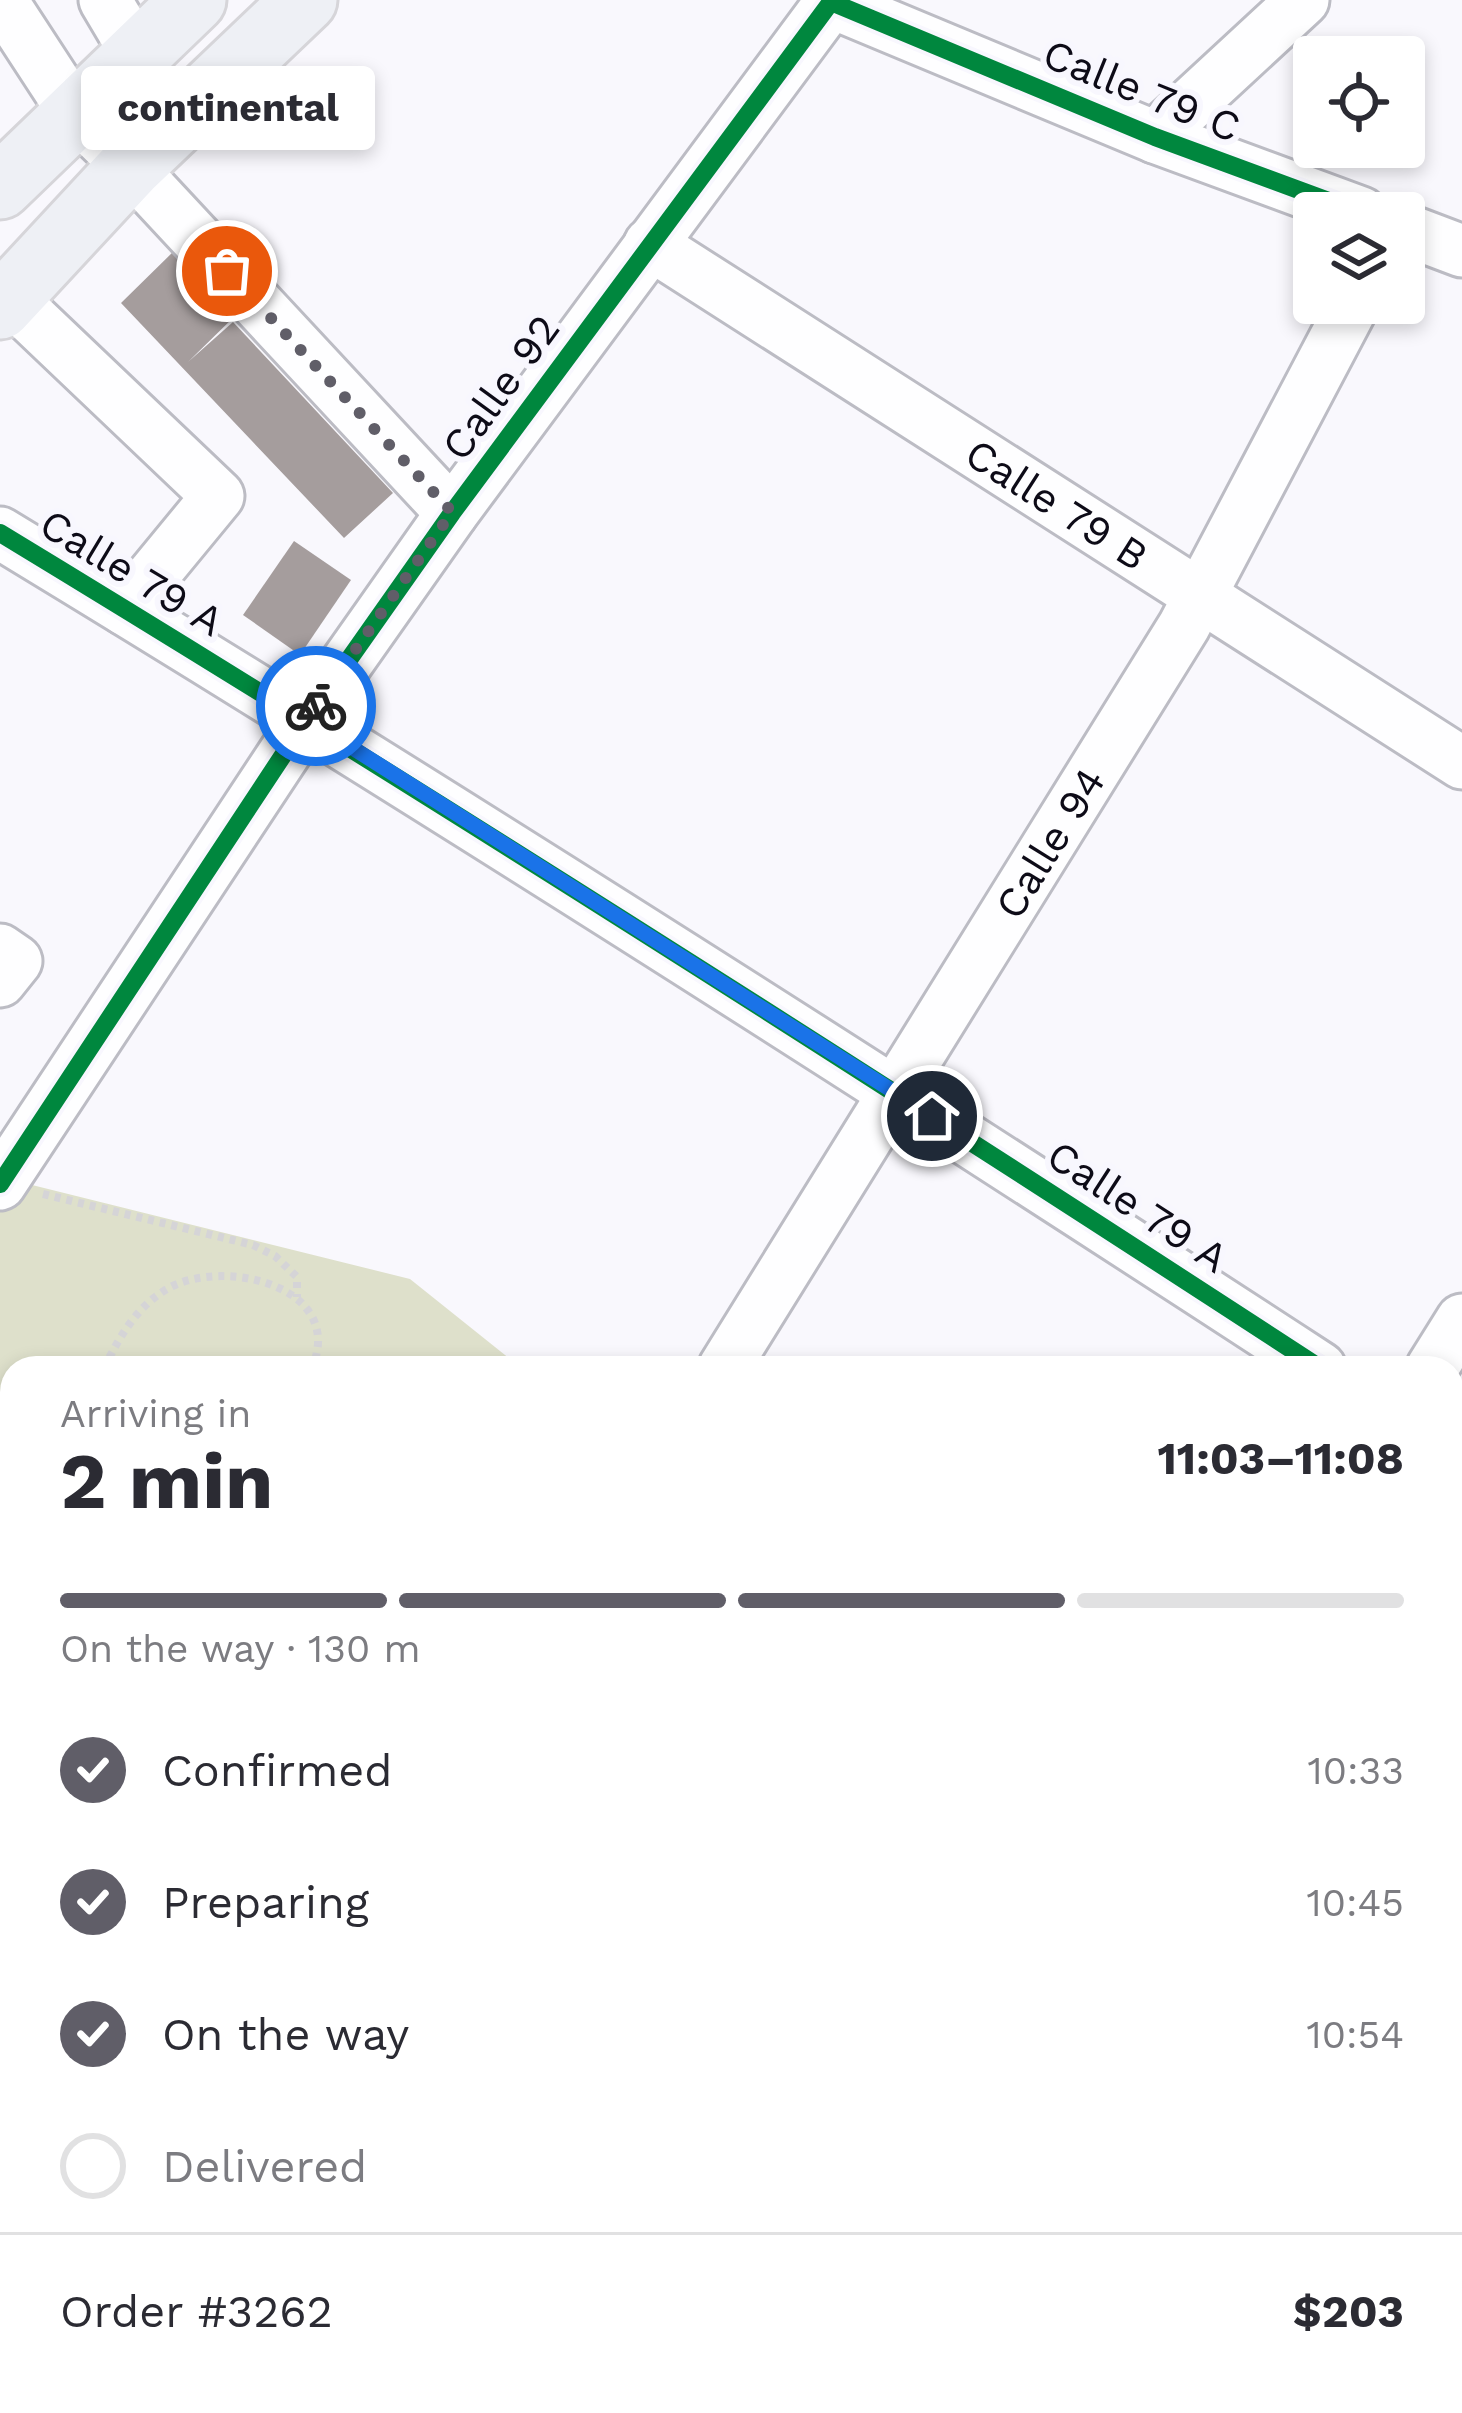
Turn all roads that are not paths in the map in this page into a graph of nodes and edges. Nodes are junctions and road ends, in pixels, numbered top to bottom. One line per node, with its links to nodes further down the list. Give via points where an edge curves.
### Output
1 (1, 0): 8 (street)
2 (105, 0): 7 (street)
3 (194, 0): 7 (main road)
4 (305, 0): 10 (main road)
5 (1303, 0): 9 (street)
6 (831, 2): 9 (street, Calle 79 C); 14 (street, Calle 92)
7 (136, 54): 8 (main road)
8 (74, 112): 10 (street); 11 (main road)
9 (1155, 136): 12 (street, Calle 79 C)
10 (130, 167): 16 (main road); 18 (street)
11 (0, 188)
12 (1305, 192)
13 (1425, 237): 15 (street)
14 (650, 244): 18 (street, Calle 92); 20 (street, Calle 79 B)
15 (1462, 250)
16 (4, 302): 21 (street, via 218,496)
17 (1343, 324): 20 (street, Calle 94)
18 (452, 512): 22 (street, Calle 92)
19 (0, 533): 21 (street, Calle 79 A)
20 (1200, 597): 23 (street, Calle 79 B); 26 (street, Calle 94)
21 (125, 609): 22 (street, Calle 79 A)
22 (307, 719): 26 (street, Calle 79 A); 27 (street, Calle 92)
23 (1462, 763)
24 (0, 950): 25 (street, via 16,961)
25 (0, 981)
26 (893, 1090): 29 (street, Calle 94); 30 (street, Calle 79 A)
27 (12, 1186)
28 (1462, 1320): 31 (street)
29 (731, 1356)
30 (1302, 1356)
31 (1440, 1356)

